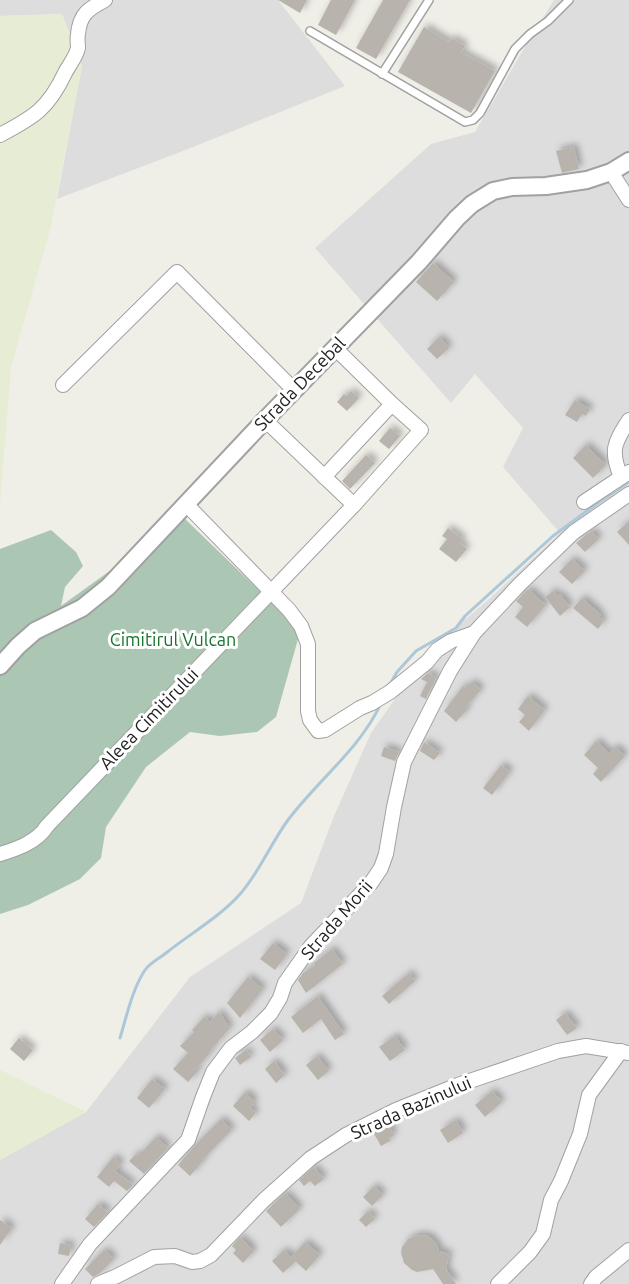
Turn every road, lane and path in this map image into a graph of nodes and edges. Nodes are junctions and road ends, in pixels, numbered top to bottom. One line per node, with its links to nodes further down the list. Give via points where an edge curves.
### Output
1 (105, 0): 6 (street, via 88,9 84,16 78,48 51,99 39,112)
2 (429, 0): 5 (lane)
3 (569, 0): 5 (lane, via 515,49 473,120 465,122)
4 (310, 31): 5 (lane)
5 (382, 74)
6 (0, 135)
7 (629, 161): 8 (street, Strada Decebal)
8 (611, 172): 9 (street); 10 (street, Strada Decebal, via 587,180 493,191 472,204)
9 (629, 200)
10 (335, 348): 12 (street, Strada Decebal); 13 (street)
11 (63, 386): 12 (street, via 177,272)
12 (294, 390): 14 (street, Strada Decebal)
13 (392, 404): 17 (street); 21 (street, Aleea Cimitirului, via 421,430)
14 (265, 420): 17 (street); 20 (street, Strada Decebal)
15 (629, 420): 16 (street, via 614,453 616,466)
16 (625, 474): 19 (street)
17 (324, 477): 21 (street)
18 (629, 494): 23 (street, Strada Morii, via 574,532)
19 (584, 502)
20 (186, 504): 22 (street); 24 (street, Strada Decebal, via 108,587 82,608 35,631)
21 (354, 505): 22 (street, Aleea Cimitirului)
22 (271, 591): 23 (street, via 297,619 305,634 308,711 318,731 390,692 451,641); 25 (street, Aleea Cimitirului, via 42,832 28,843)
23 (474, 633): 28 (street, Strada Morii, via 404,762 381,868 311,946 285,983 271,1013 231,1048 213,1072 188,1140 90,1244)
24 (0, 666)
25 (0, 854)
26 (625, 1052): 29 (street, Strada Bazinului, via 586,1046 558,1051 396,1110 311,1158 211,1255 192,1262 175,1256 154,1257); 30 (street, via 589,1095 580,1134 551,1200 543,1234)
27 (629, 1250): 31 (street)
28 (67, 1283)
29 (98, 1284)
30 (498, 1284)
31 (591, 1284)

